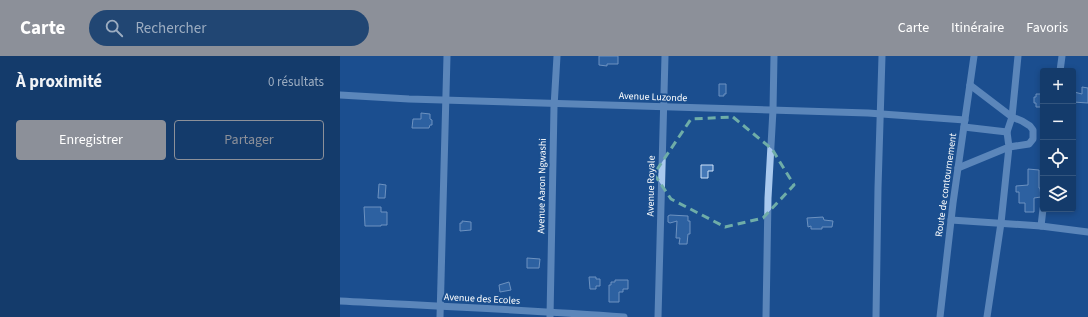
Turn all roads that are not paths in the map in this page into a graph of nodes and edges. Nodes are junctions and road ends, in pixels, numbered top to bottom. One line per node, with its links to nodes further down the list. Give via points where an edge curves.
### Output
1 (448, 56): 12 (street)
2 (557, 56): 13 (street, Avenue Aaron Ngwashi)
3 (665, 56): 14 (street, Avenue Royale)
4 (774, 56): 15 (street)
5 (882, 56): 16 (street)
6 (974, 56): 10 (street, Route de contournement)
7 (1018, 56): 17 (street)
8 (1062, 56): 9 (street)
9 (1060, 68)
10 (970, 85): 17 (street); 18 (street, Route de contournement)
11 (340, 95): 12 (street, Avenue Luzonde)
12 (446, 101): 13 (street, Avenue Luzonde); 28 (street)
13 (554, 104): 14 (street, Avenue Luzonde); 29 (street, Avenue Aaron Ngwashi)
14 (663, 107): 15 (street, Avenue Luzonde); 32 (street, Avenue Royale)
15 (773, 110): 16 (street, Avenue Luzonde); 33 (street, via 768,198)
16 (881, 114): 18 (street, Avenue Luzonde); 34 (street)
17 (1012, 117): 19 (street); 20 (street, via 1030,126 1033,130 1033,139 1029,144)
18 (964, 123): 19 (street, Avenue Luzonde); 21 (street, Route de contournement)
19 (1007, 132): 20 (street)
20 (1009, 147): 21 (street); 24 (street)
21 (958, 168): 23 (street, Route de contournement)
22 (1043, 212): 25 (street)
23 (951, 220): 24 (street); 35 (street, Route de contournement)
24 (1000, 223): 25 (street); 36 (street)
25 (1041, 226): 26 (street)
26 (1088, 232)
27 (340, 301): 28 (street, Avenue des Ecoles)
28 (440, 307): 29 (street, Avenue des Ecoles); 30 (street)
29 (550, 314): 31 (street, Avenue des Ecoles)
30 (440, 317)
31 (624, 317)
32 (658, 317)
33 (766, 317)
34 (876, 317)
35 (940, 317)
36 (987, 317)

